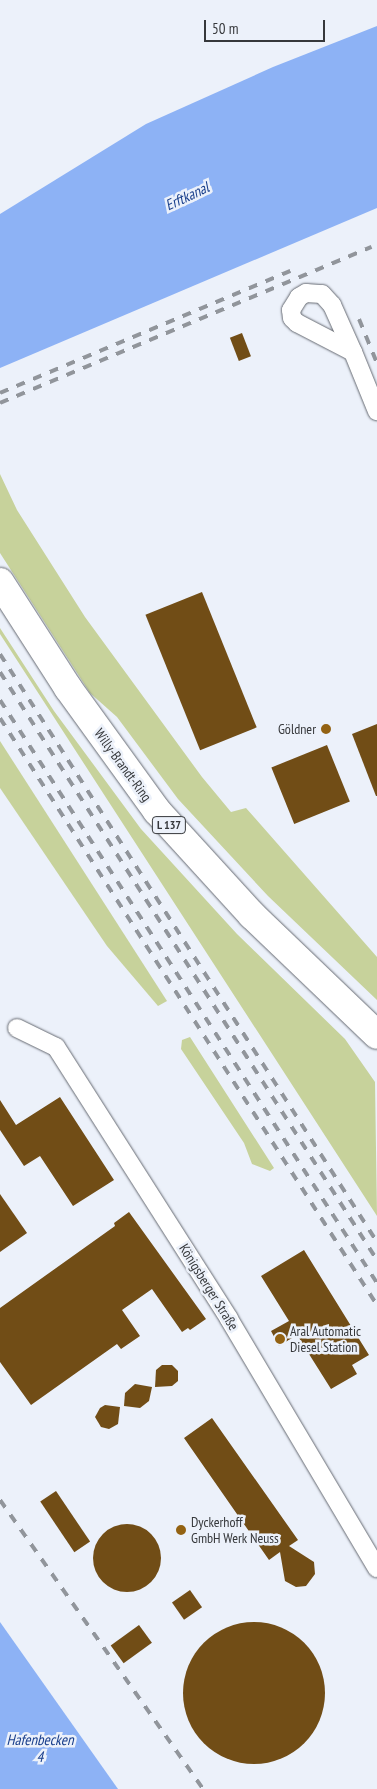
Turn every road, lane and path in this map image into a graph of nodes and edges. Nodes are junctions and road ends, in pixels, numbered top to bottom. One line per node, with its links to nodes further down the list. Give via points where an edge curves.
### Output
1 (353, 352): 2 (street)
2 (377, 411)
3 (0, 582): 5 (main road, Willy-Brandt-Ring / L 137, via 73,696 157,811 252,915)
4 (17, 1028): 6 (street, Königsberger Straße, via 56,1047 234,1327)
5 (377, 1035)
6 (377, 1568)

